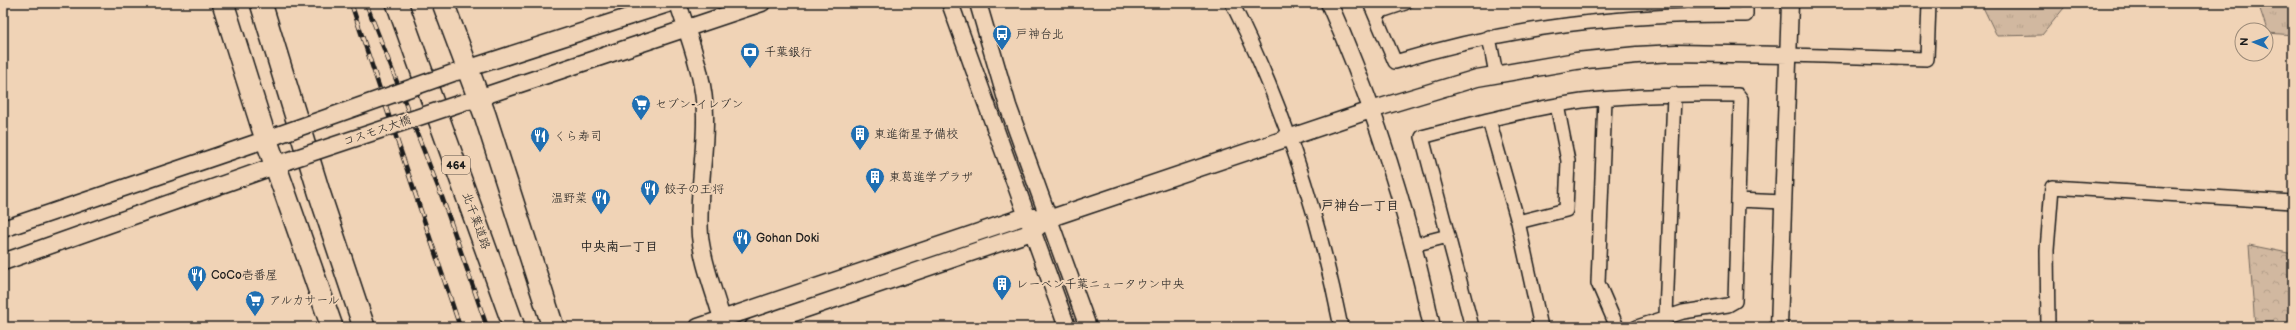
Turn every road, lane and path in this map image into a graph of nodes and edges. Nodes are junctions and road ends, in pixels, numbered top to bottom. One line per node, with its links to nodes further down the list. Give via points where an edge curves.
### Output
1 (220, 3): 19 (highway)
2 (223, 3): 19 (highway)
3 (261, 3): 47 (highway)
4 (397, 3): 48 (highway, 北千葉道路 / 464)
5 (442, 3): 22 (highway)
6 (671, 3): 22 (street)
7 (678, 3): 18 (street)
8 (762, 3): 18 (street, コスモス大橋)
9 (950, 3): 36 (street)
10 (978, 3): 37 (street, via 1008,106)
11 (1232, 3): 31 (street, via 1247,33)
12 (1329, 3): 28 (street)
13 (1405, 3): 17 (street)
14 (1746, 3): 20 (street, via 1746,15 1663,15 1594,20)
15 (1790, 3): 21 (street)
16 (1929, 3): 21 (street, via 1927,60)
17 (1372, 8): 20 (street, via 1395,62)
18 (686, 28): 26 (street, コスモス大橋); 45 (street, via 704,95 700,236)
19 (232, 33): 30 (highway)
20 (1488, 37): 23 (street)
21 (1788, 55): 23 (street, via 1637,55 1576,61); 34 (street)
22 (460, 71): 26 (highway); 30 (street, bridge)
23 (1496, 74): 28 (street, via 1454,84)
24 (1674, 94): 25 (street); 33 (street, via 1738,95 1741,99); 44 (street)
25 (1605, 99): 27 (street); 58 (street, via 1598,283)
26 (471, 100): 32 (street, コスモス大橋, bridge); 49 (highway)
27 (1557, 105): 29 (street); 38 (street, via 1568,161 1566,210)
28 (1371, 110): 31 (street); 42 (street)
29 (1489, 120): 38 (street); 41 (street, via 1422,137)
30 (272, 137): 32 (highway); 39 (street)
31 (1289, 138): 37 (street); 54 (street, via 1320,243)
32 (281, 164): 43 (street, コスモス大橋); 46 (highway)
33 (1738, 200): 34 (street); 44 (street, via 1735,301 1728,306)
34 (1783, 202): 60 (street)
35 (2293, 202): 61 (street, via 2052,187 2047,250)
36 (1026, 216): 37 (street); 40 (street); 45 (street)
37 (1048, 219): 40 (street); 53 (street)
38 (1518, 222): 57 (street)
39 (3, 228)
40 (1032, 232): 51 (street); 52 (street)
41 (1448, 236): 42 (street); 56 (street)
42 (1413, 246): 55 (street)
43 (3, 262)
44 (1666, 316): 59 (street)
45 (726, 324): 50 (street)
46 (332, 327)
47 (364, 327)
48 (514, 327)
49 (553, 327)
50 (698, 327)
51 (754, 327)
52 (1067, 327)
53 (1088, 327)
54 (1341, 327)
55 (1432, 327)
56 (1472, 327)
57 (1541, 327)
58 (1617, 327)
59 (1637, 327)
60 (1779, 327)
61 (2048, 327)

